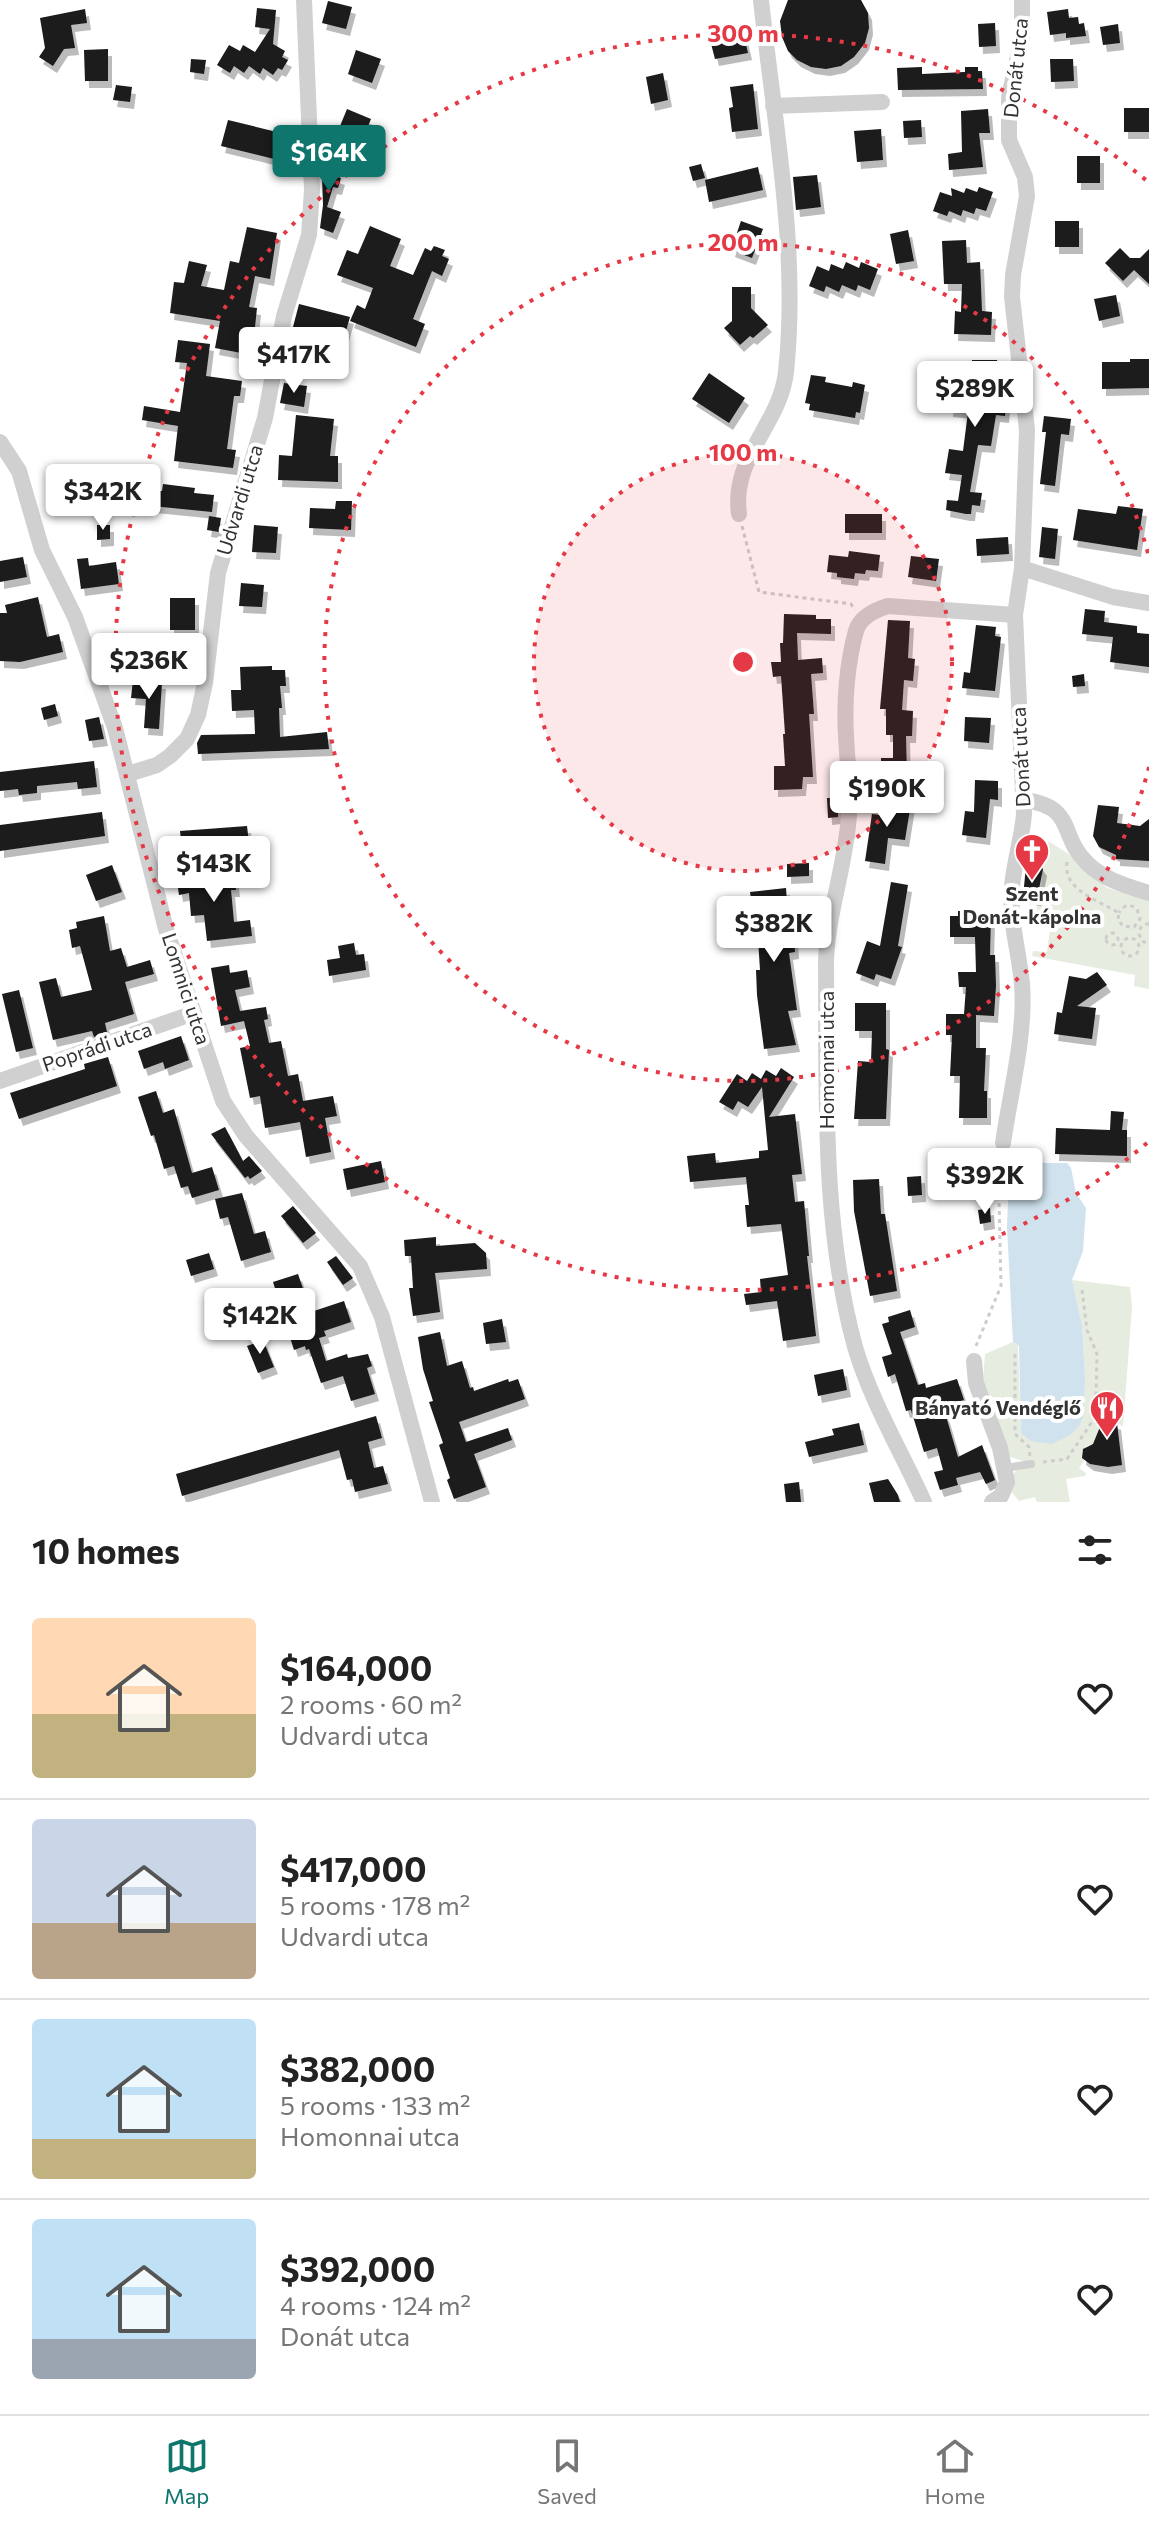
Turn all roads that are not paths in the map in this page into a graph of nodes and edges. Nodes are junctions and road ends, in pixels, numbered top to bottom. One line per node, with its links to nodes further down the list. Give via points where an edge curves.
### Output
1 (304, 0): 11 (street, Udvardi utca, via 309,235 284,316 254,459 218,573 198,715 187,739 170,756)
2 (761, 0): 5 (street)
3 (1022, 0): 8 (street, Donát utca, via 1022,38 1009,97 1009,140 1027,196 1012,297 1027,430)
4 (882, 102): 5 (street)
5 (773, 106): 7 (street, via 790,255 787,364 777,406 742,472 736,495)
6 (0, 442): 11 (street, Lomnici utca, via 19,471 42,550 87,648)
7 (739, 514)
8 (1022, 568): 9 (street); 10 (street, Donát utca)
9 (1149, 603)
10 (1015, 615): 12 (street, Donát utca); 21 (street, Homonnai utca, via 888,606 856,628 848,681 849,816 828,932 828,1139 840,1271 866,1380)
11 (128, 774): 14 (street, Lomnici utca, via 162,915)
12 (1024, 800): 13 (street, via 1058,812 1080,855 1098,873); 16 (street, Donát utca, via 1011,913 1022,984 1020,1017)
13 (1149, 893)
14 (194, 1013): 15 (street, Poprádi utca); 20 (street, Lomnici utca, via 232,1117 360,1266 385,1328)
15 (0, 1081)
16 (1003, 1143)
17 (974, 1361): 19 (street, via 976,1383)
18 (1031, 1464): 19 (lane)
19 (1005, 1468): 22 (street, via 1007,1482)
20 (432, 1502)
21 (924, 1502)
22 (992, 1502)

